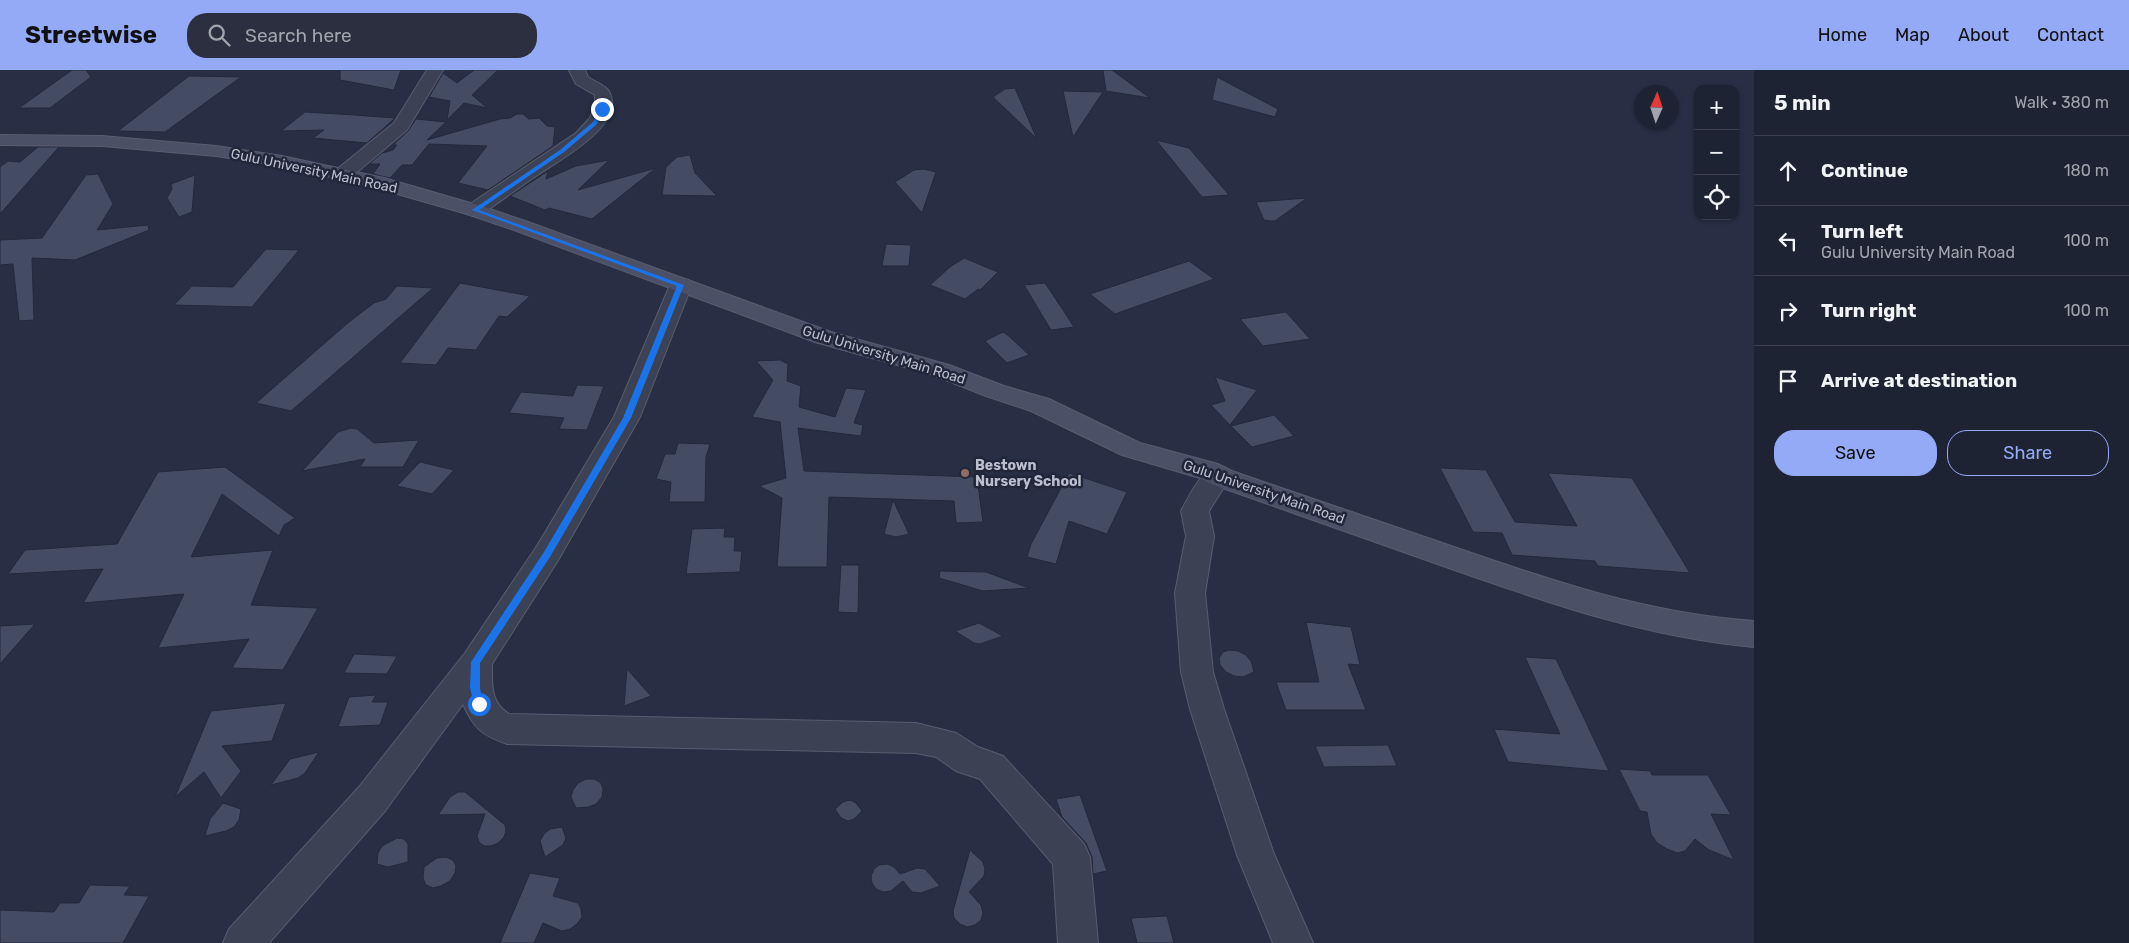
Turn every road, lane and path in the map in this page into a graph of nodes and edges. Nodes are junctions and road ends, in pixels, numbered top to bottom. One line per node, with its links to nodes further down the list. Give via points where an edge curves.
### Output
1 (435, 70): 4 (street, via 401,126)
2 (577, 70): 5 (street, via 583,83 600,91 604,97 596,122 562,151)
3 (0, 140): 4 (street, Gulu University Main Road, via 102,141 216,151)
4 (344, 174): 5 (street, Gulu University Main Road)
5 (474, 210): 6 (street, Gulu University Main Road)
6 (680, 285): 7 (street, Gulu University Main Road, via 823,337 940,370 1040,404 1131,449); 9 (street, via 627,418 547,554)
7 (1218, 476): 8 (street, Gulu University Main Road, via 1532,586 1628,615 1690,628); 12 (street, via 1195,511 1200,536 1190,593 1197,672 1256,855)
8 (1754, 634)
9 (476, 662): 10 (street, via 372,799); 11 (street, via 475,688 479,704 494,725 507,729 916,738 944,744 968,760 991,766 1071,857)
10 (243, 943)
11 (1078, 943)
12 (1293, 943)

